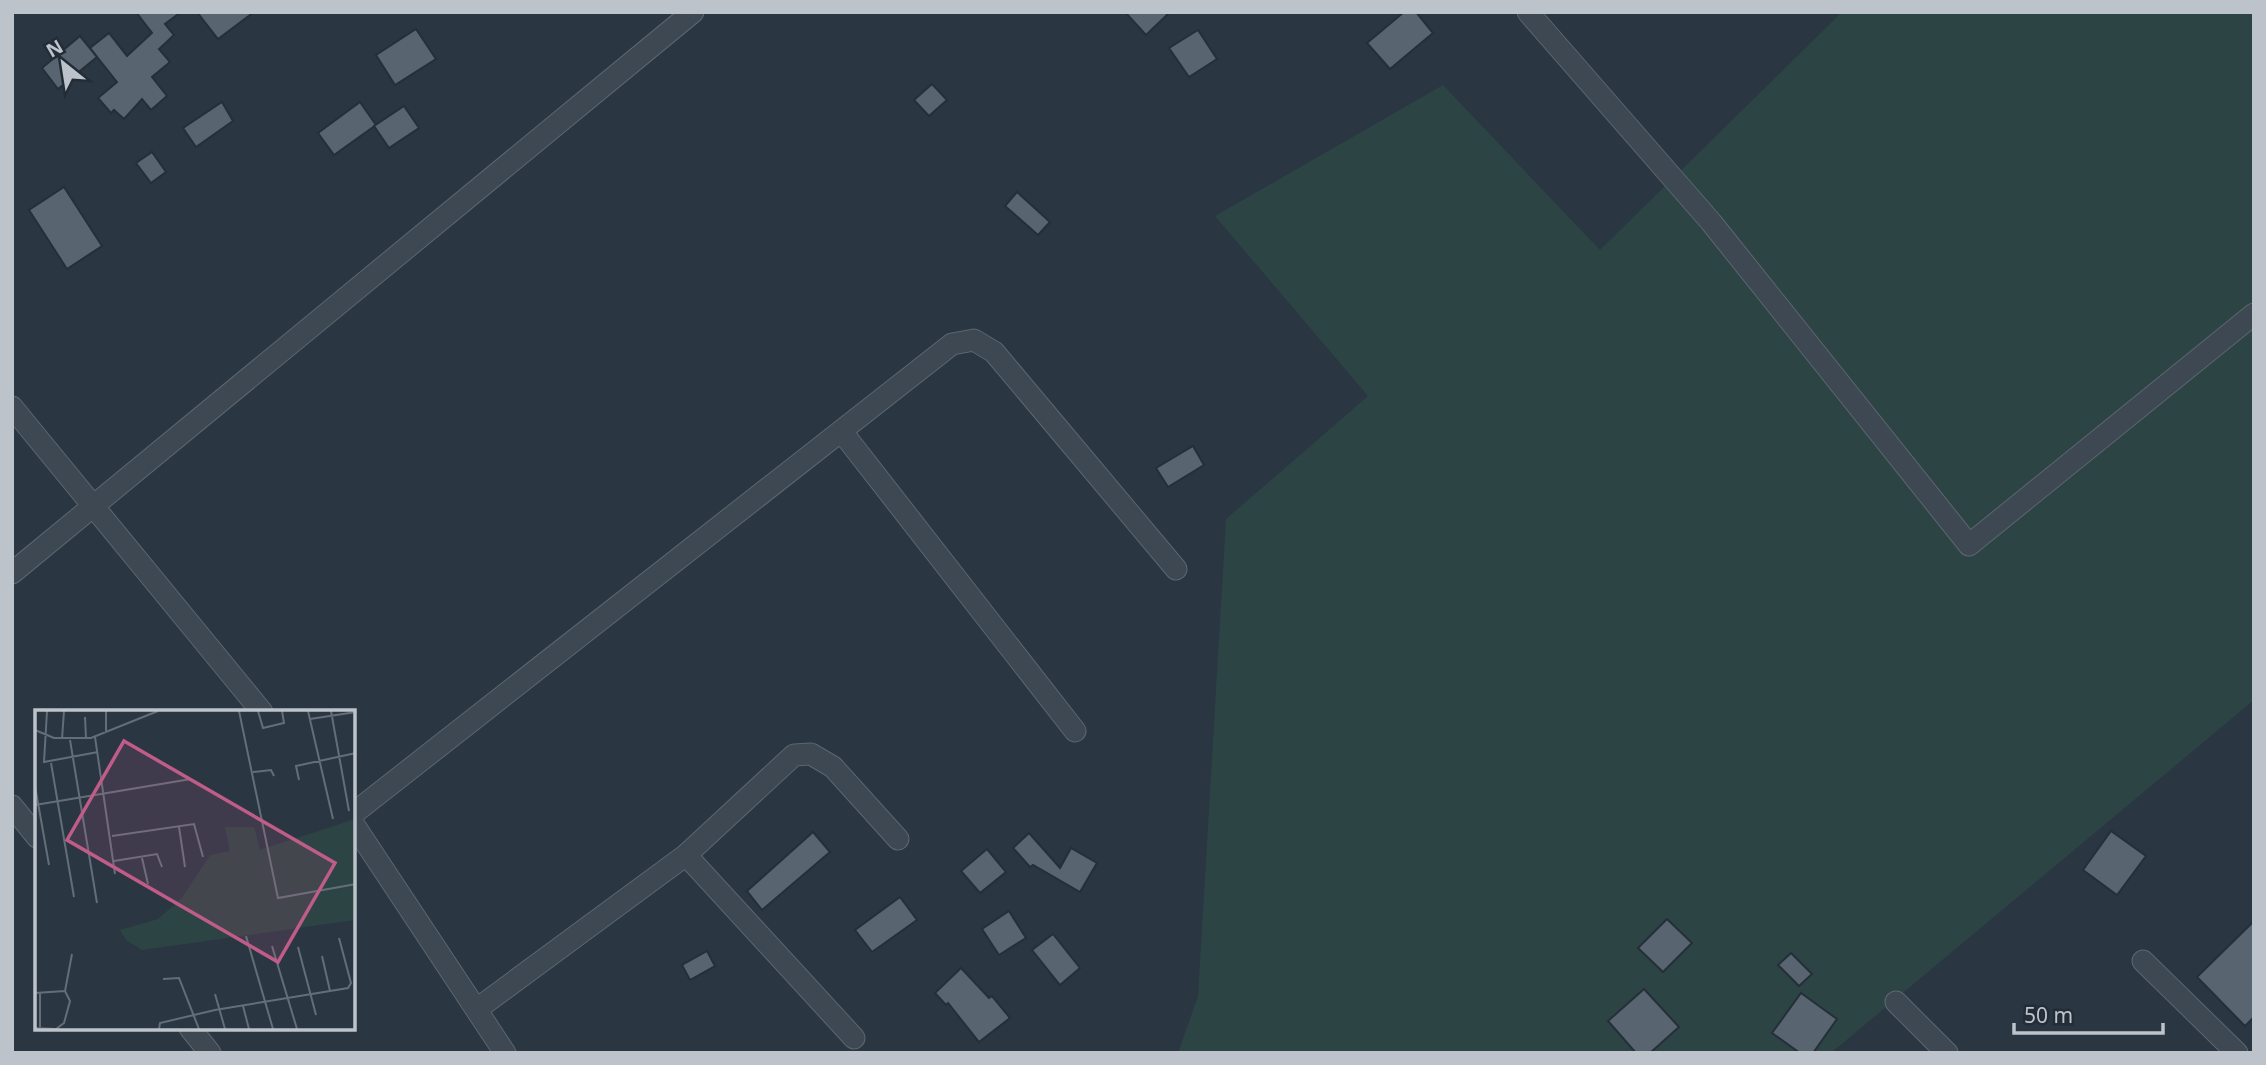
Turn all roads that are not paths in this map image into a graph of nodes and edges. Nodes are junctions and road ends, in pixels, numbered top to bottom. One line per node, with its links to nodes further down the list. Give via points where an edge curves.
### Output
1 (693, 12): 6 (street)
2 (1528, 12): 3 (street, via 1711,222 1969,545)
3 (2254, 314)
4 (12, 407): 6 (street)
5 (842, 432): 7 (street, via 952,344 974,340 994,352); 10 (street); 12 (street)
6 (94, 506): 8 (street); 9 (street)
7 (1176, 569)
8 (12, 573)
9 (260, 710)
10 (1075, 731)
11 (12, 806): 14 (street)
12 (355, 812)
13 (355, 826): 19 (street)
14 (35, 835)
15 (898, 839): 16 (street, via 833,767 811,754 794,755)
16 (686, 856): 19 (street); 21 (street)
17 (2143, 961): 25 (street)
18 (1896, 1002): 24 (street)
19 (477, 1009): 23 (street)
20 (192, 1030): 22 (street)
21 (854, 1038)
22 (210, 1053)
23 (505, 1053)
24 (1947, 1053)
25 (2237, 1053)

